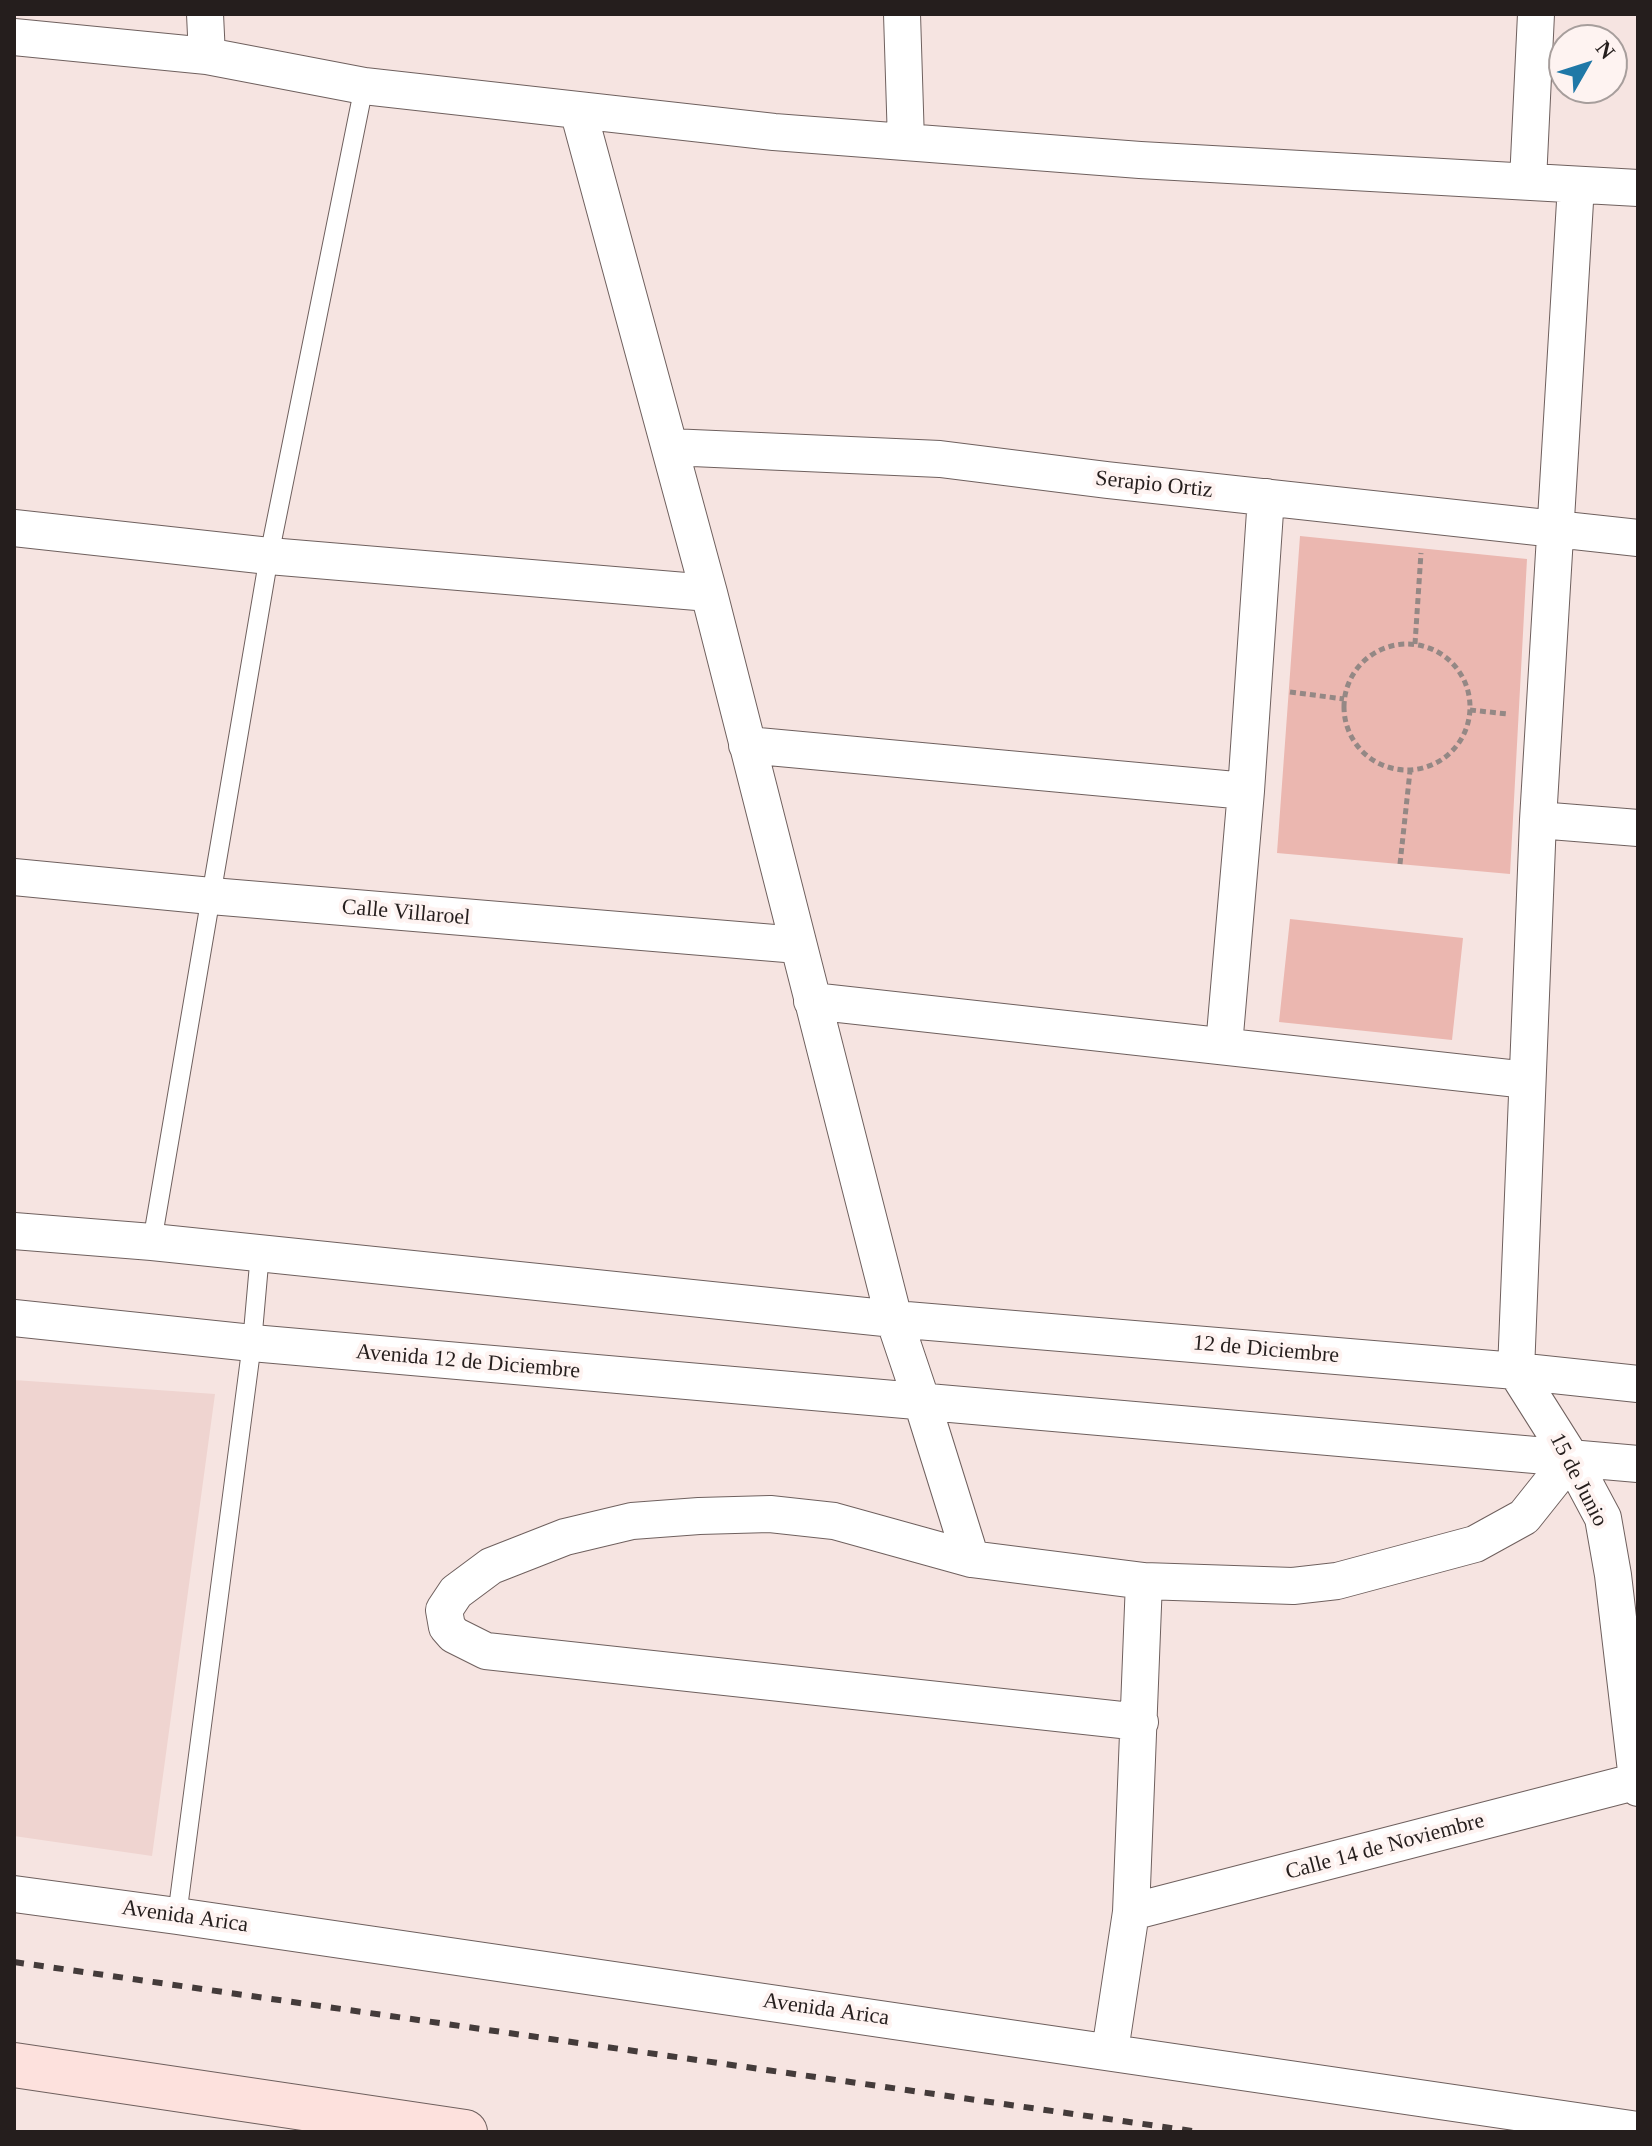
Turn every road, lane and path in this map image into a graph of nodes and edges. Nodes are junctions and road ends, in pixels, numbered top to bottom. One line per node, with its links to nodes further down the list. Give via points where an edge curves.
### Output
1 (205, 14): 5 (street)
2 (902, 14): 8 (street)
3 (1536, 14): 9 (street)
4 (15, 42): 5 (street)
5 (207, 56): 6 (street)
6 (364, 86): 7 (street); 18 (lane)
7 (578, 110): 8 (street); 12 (street)
8 (906, 142): 9 (street)
9 (1528, 181): 10 (street)
10 (1576, 185): 11 (street); 16 (street)
11 (1638, 188)
12 (670, 447): 13 (street, Serapio Ortiz, via 940,459); 19 (street)
13 (1266, 497): 14 (street, Serapio Ortiz); 21 (street)
14 (1423, 514): 16 (street, Serapio Ortiz); 20 (path)
15 (14, 528): 18 (street)
16 (1556, 528): 17 (street, Serapio Ortiz); 26 (street)
17 (1638, 538)
18 (269, 556): 19 (street); 30 (lane)
19 (709, 593): 23 (street)
20 (1415, 644): 22 (path, via 1377,651 1361,663); 24 (path, via 1435,650 1457,669 1470,696 1470,716 1464,737 1450,754)
21 (1253, 687): 22 (path); 25 (street)
22 (1344, 699): 24 (path, via 1353,741 1388,768)
23 (747, 745): 25 (street); 31 (street)
24 (1410, 771): 28 (path)
25 (1246, 791): 33 (street)
26 (1538, 820): 27 (street); 34 (street)
27 (1638, 828)
28 (1400, 864)
29 (14, 877): 30 (street, Calle Villaroel)
30 (211, 896): 31 (street, Calle Villaroel); 36 (lane)
31 (798, 945): 32 (street)
32 (812, 1001): 33 (street); 39 (street)
33 (1224, 1046): 34 (street)
34 (1527, 1080): 41 (street)
35 (14, 1231): 36 (street)
36 (152, 1242): 37 (street)
37 (260, 1253): 39 (street); 40 (lane)
38 (14, 1318): 40 (street, Avenida 12 de Diciembre)
39 (894, 1319): 41 (street, 12 de Diciembre); 43 (street)
40 (252, 1343): 43 (street, Avenida 12 de Diciembre); 52 (lane)
41 (1516, 1371): 42 (street, 12 de Diciembre); 44 (street, 15 de Junio)
42 (1638, 1384)
43 (922, 1402): 44 (street); 46 (street)
44 (1571, 1458): 45 (street); 47 (street, via 1524,1517 1475,1544 1337,1581 1293,1586); 49 (street, 15 de Junio, via 1603,1518)
45 (1638, 1464)
46 (971, 1559): 47 (street); 48 (street, via 834,1521 783,1515 632,1521 565,1537 491,1566 456,1592 444,1610 454,1635 486,1651)
47 (1144, 1581): 48 (street)
48 (1140, 1722): 51 (street)
49 (1638, 1784): 51 (street, Calle 14 de Noviembre)
50 (14, 1894): 52 (street, Avenida Arica)
51 (1131, 1912): 53 (street)
52 (177, 1916): 53 (street, Avenida Arica)
53 (1110, 2051): 55 (street, Avenida Arica)
54 (14, 2065): 56 (main road)
55 (1638, 2130)
56 (465, 2132)

